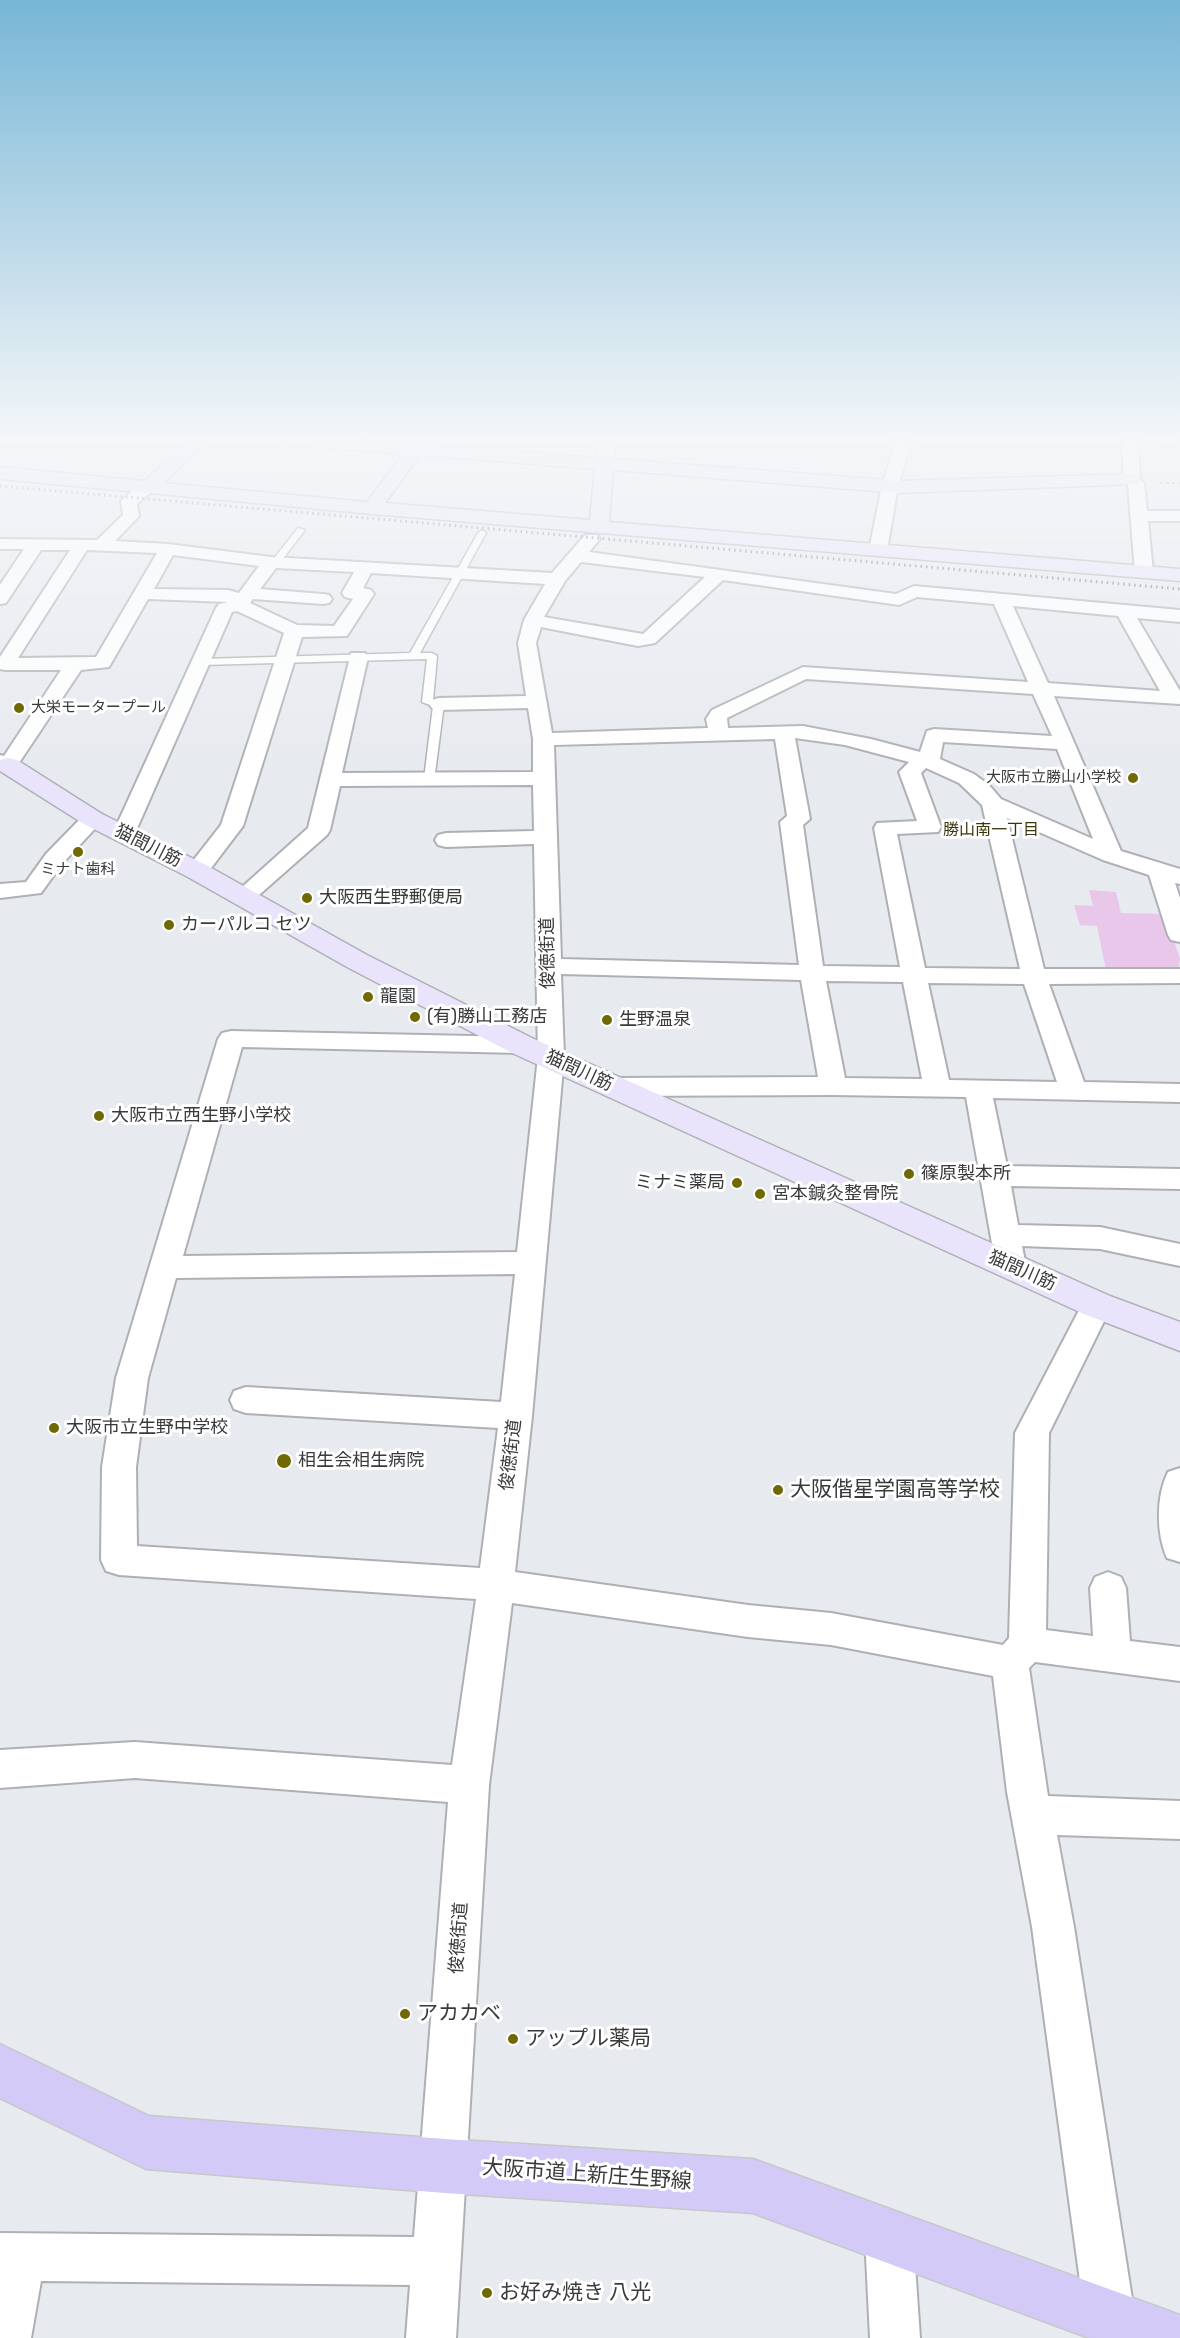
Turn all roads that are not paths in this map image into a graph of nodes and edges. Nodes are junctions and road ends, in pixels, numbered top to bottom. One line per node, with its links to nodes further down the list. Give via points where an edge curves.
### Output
1 (32, 549): 19 (street)
2 (88, 549): 31 (street, via 5,664)
3 (168, 549): 11 (street); 18 (street)
4 (285, 549): 11 (lane)
5 (473, 549): 14 (lane)
6 (581, 549): 10 (street, 俊徳街道)
7 (865, 549): 9 (street)
8 (1142, 549): 13 (street)
9 (878, 550): 13 (street)
10 (576, 556): 15 (street); 17 (street, 俊徳街道)
11 (273, 562): 12 (street); 22 (street)
12 (365, 568): 14 (street); 26 (street, via 351,593 365,594 340,632)
13 (1144, 572): 16 (street)
14 (459, 573): 17 (street); 27 (lane)
15 (718, 574): 21 (street, via 899,600 914,591); 25 (street, via 648,639)
16 (1180, 575)
17 (557, 579): 25 (street, 俊徳街道)
18 (142, 594): 22 (street, via 228,595); 31 (street, via 102,663)
19 (0, 599)
20 (323, 599): 22 (street)
21 (1000, 599): 23 (street); 32 (street)
22 (243, 600): 26 (street); 30 (street, via 225,608)
23 (1125, 612): 24 (street); 33 (street)
24 (1180, 616)
25 (533, 620): 34 (street, 俊徳街道, via 527,643)
26 (294, 631): 29 (street)
27 (413, 656): 28 (lane); 35 (lane, via 432,656 426,702)
28 (358, 657): 29 (lane); 44 (street)
29 (284, 659): 30 (lane); 51 (street, via 232,826)
30 (202, 662): 47 (street)
31 (75, 664): 41 (street)
32 (1041, 689): 33 (street); 37 (street, via 803,673 719,714 716,719); 39 (street)
33 (1177, 698)
34 (537, 702): 35 (street); 38 (street, 俊徳街道)
35 (439, 704): 43 (lane)
36 (784, 733): 37 (street); 40 (street, via 840,737); 57 (street, via 799,819 791,822)
37 (720, 735): 38 (street)
38 (543, 739): 42 (street, 俊徳街道)
39 (1065, 743): 40 (street, via 934,735); 50 (street)
40 (926, 761): 45 (street, via 944,766 980,789); 58 (street, via 910,772 930,827 885,828)
41 (4, 763): 46 (street, 猫間川筋)
42 (544, 778): 43 (street); 48 (street, 俊徳街道)
43 (430, 779): 44 (street)
44 (330, 780): 54 (street, via 318,830)
45 (993, 804): 50 (street); 60 (street)
46 (93, 819): 47 (street, 猫間川筋); 53 (street, via 54,859 33,888)
47 (124, 833): 51 (street, 猫間川筋)
48 (545, 837): 49 (street); 56 (street, 俊徳街道)
49 (446, 840)
50 (1111, 855): 52 (street)
51 (197, 871): 54 (street, 猫間川筋)
52 (1169, 873): 55 (street)
53 (0, 891)
54 (243, 897): 61 (street, 猫間川筋, via 357,961)
55 (1180, 935)
56 (548, 966): 57 (street); 62 (street, 俊徳街道)
57 (812, 974): 58 (street); 63 (street)
58 (915, 975): 60 (street); 65 (street)
59 (1180, 975): 60 (street)
60 (1034, 977): 67 (street)
61 (522, 1045): 62 (street, 猫間川筋); 74 (street, via 231,1039)
62 (551, 1057): 64 (street, 猫間川筋); 73 (street, 俊徳街道)
63 (833, 1086): 64 (street); 65 (street)
64 (613, 1087): 71 (street, 猫間川筋)
65 (937, 1088): 66 (street)
66 (978, 1089): 67 (street); 69 (street)
67 (1074, 1091): 68 (street)
68 (1180, 1093)
69 (994, 1176): 70 (street); 71 (street)
70 (1180, 1179)
71 (1008, 1250): 72 (street, via 1100,1238); 75 (street, 猫間川筋)
72 (1180, 1255)
73 (530, 1263): 74 (street); 78 (street, 俊徳街道)
74 (165, 1267): 81 (street, via 132,1378 118,1467 119,1560)
75 (1097, 1305): 76 (street, 猫間川筋); 83 (street, via 1032,1433)
76 (1180, 1337)
77 (246, 1400): 78 (street)
78 (516, 1416): 81 (street, 俊徳街道)
79 (1180, 1482): 80 (street, via 1176,1527)
80 (1180, 1547)
81 (496, 1586): 83 (street); 87 (street, 俊徳街道)
82 (1108, 1587): 84 (street)
83 (1019, 1654): 84 (street); 88 (street, via 1027,1792)
84 (1113, 1657): 85 (street)
85 (1180, 1664)
86 (0, 1769): 87 (street, via 135,1760)
87 (469, 1785): 91 (street, 俊徳街道)
88 (1033, 1815): 89 (street); 95 (street)
89 (1180, 1820)
90 (0, 2070): 91 (main road, 大阪市道上新庄生野線, via 146,2142)
91 (445, 2166): 92 (main road, 大阪市道上新庄生野線, via 753,2186); 94 (street, 俊徳街道)
92 (889, 2236): 95 (main road, 大阪市道上新庄生野線); 98 (street)
93 (11, 2257): 94 (street); 96 (street)
94 (437, 2261): 97 (street, 俊徳街道)
95 (1110, 2318): 99 (main road, 大阪市道上新庄生野線)
96 (6, 2338)
97 (431, 2338)
98 (895, 2338)
99 (1166, 2338)

